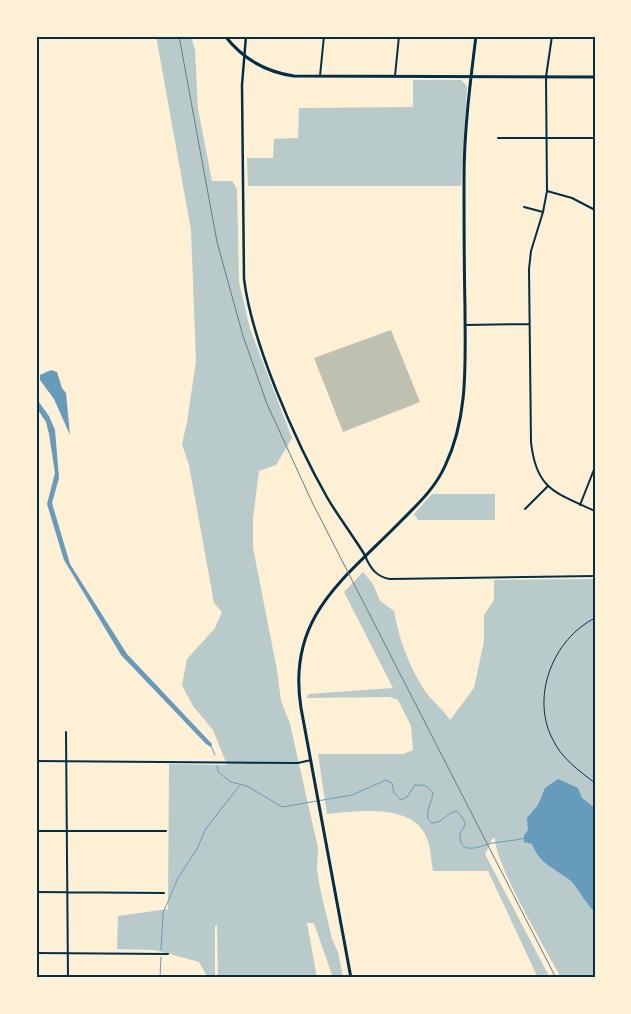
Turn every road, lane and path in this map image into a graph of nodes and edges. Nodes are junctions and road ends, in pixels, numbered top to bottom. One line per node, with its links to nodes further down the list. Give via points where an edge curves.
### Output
1 (225, 36): 7 (main road)
2 (246, 36): 7 (street)
3 (324, 36): 8 (street)
4 (399, 36): 9 (street)
5 (476, 36): 10 (main road)
6 (552, 36): 11 (street)
7 (244, 56): 8 (main road, via 252,63 281,74); 27 (street, via 244,279 249,306 262,348 301,445 329,500)
8 (320, 76): 9 (main road)
9 (395, 76): 10 (main road)
10 (470, 77): 11 (main road); 20 (main road, via 464,176)
11 (546, 77): 12 (main road); 14 (street)
12 (595, 77)
13 (498, 138): 14 (street)
14 (546, 138): 15 (street); 16 (street)
15 (595, 138)
16 (546, 191): 18 (street, via 572,198); 19 (street)
17 (524, 207): 19 (street)
18 (595, 210)
19 (543, 212): 21 (street, via 531,251)
20 (465, 324): 21 (street); 27 (main road, via 464,403 446,465 429,493)
21 (529, 324): 23 (street, via 533,458)
22 (595, 468): 24 (street)
23 (548, 486): 24 (street); 25 (street)
24 (580, 505): 26 (street)
25 (525, 509)
26 (595, 511)
27 (366, 558): 28 (street, via 382,578); 31 (main road, via 340,583 315,615 304,639 299,692)
28 (595, 576)
29 (595, 618): 34 (path, via 576,631 556,656 545,698 545,719 556,746 574,767)
30 (66, 732): 33 (street)
31 (311, 760): 33 (street); 45 (main road)
32 (36, 761): 33 (street)
33 (67, 761): 37 (street)
34 (595, 782)
35 (166, 831): 37 (street)
36 (36, 832): 37 (street)
37 (67, 832): 39 (street)
38 (36, 892): 39 (street)
39 (68, 892): 40 (street); 42 (street)
40 (164, 893)
41 (36, 953): 42 (street)
42 (68, 953): 43 (street); 44 (street)
43 (168, 954)
44 (68, 978)
45 (351, 978)

